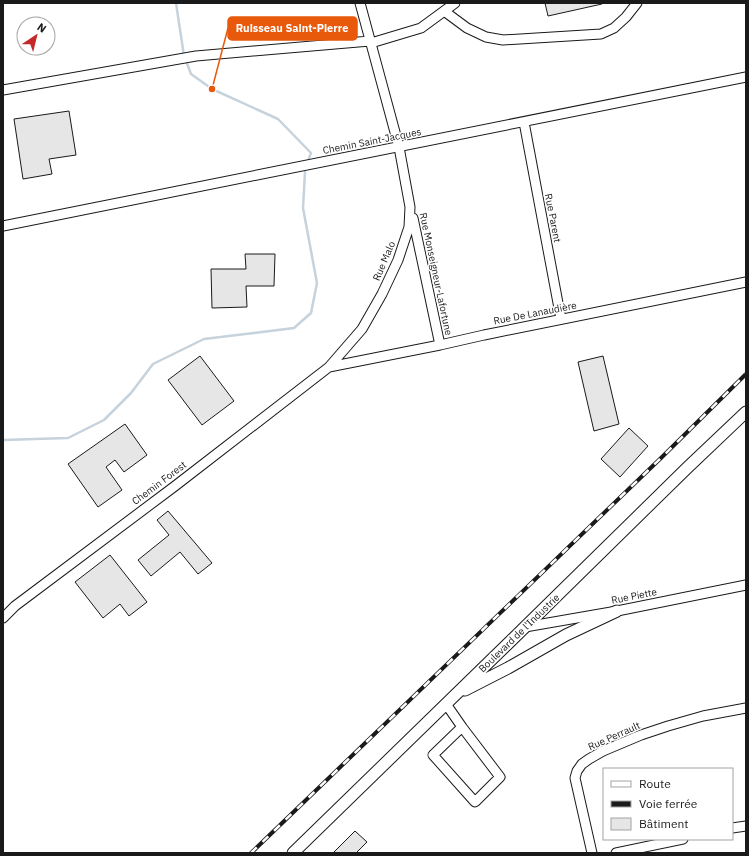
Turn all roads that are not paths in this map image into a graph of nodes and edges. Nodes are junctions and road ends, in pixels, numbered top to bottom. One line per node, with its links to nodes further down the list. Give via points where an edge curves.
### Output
1 (360, 3): 5 (street, Rue Malo)
2 (455, 3): 4 (street)
3 (637, 3): 4 (street, via 614,28 600,34 503,40 486,37 467,28)
4 (444, 11): 5 (street, via 422,28)
5 (371, 42): 7 (street, via 196,56); 9 (street, Rue Malo)
6 (746, 77): 8 (street, Chemin Saint-Jacques)
7 (3, 90)
8 (524, 122): 9 (street, Chemin Saint-Jacques); 13 (street, Rue Parent)
9 (399, 147): 10 (street, Rue Malo); 11 (street, Chemin Saint-Jacques)
10 (410, 207): 14 (street, Rue Monseigneur-Lafortune); 15 (street, Rue Malo, via 409,227 398,260 382,294 362,329)
11 (3, 226)
12 (746, 282): 13 (street, Rue De Lanaudière)
13 (561, 319): 14 (street, Rue De Lanaudière)
14 (440, 346): 15 (street, Rue De Lanaudière)
15 (329, 368): 19 (street, Chemin Forest, via 21,601)
16 (746, 412): 20 (main road, Boulevard de l'Industrie)
17 (746, 585): 18 (street, Rue Piette)
18 (617, 611): 20 (street, Rue Piette); 21 (main road, via 566,635)
19 (3, 618)
20 (525, 627): 21 (main road, Boulevard de l'Industrie)
21 (450, 700): 23 (street); 27 (main road, Boulevard de l'Industrie)
22 (746, 708): 28 (street, Rue Perrault, via 703,716 641,735 603,751 582,764 575,778)
23 (462, 727): 23 (street, via 433,755 475,802 500,777)
24 (746, 826): 25 (street)
25 (733, 828)
26 (678, 840): 29 (street)
27 (292, 853)
28 (592, 853)
29 (616, 853)

